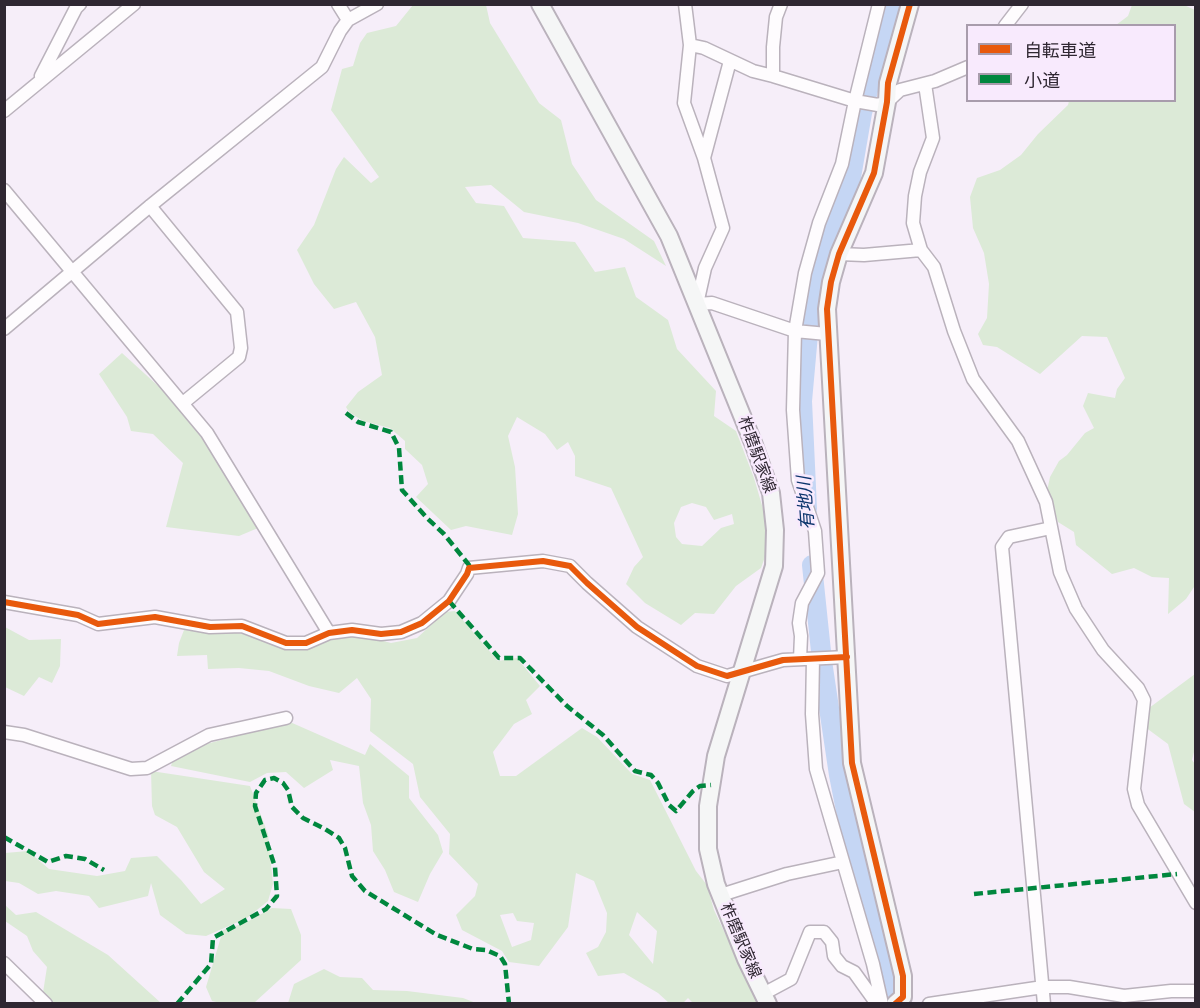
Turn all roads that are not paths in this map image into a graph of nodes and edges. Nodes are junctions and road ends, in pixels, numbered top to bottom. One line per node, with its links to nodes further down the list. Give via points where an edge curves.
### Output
1 (80, 4): 17 (street, via 40,76)
2 (134, 4): 17 (street)
3 (338, 4): 11 (street)
4 (377, 4): 11 (street)
5 (540, 4): 28 (main road, 柞磨駅家線, via 669,236)
6 (685, 4): 13 (street)
7 (781, 4): 16 (street, via 776,17)
8 (879, 4): 19 (street)
9 (910, 4): 20 (main road)
10 (1022, 4): 12 (street)
11 (348, 20): 24 (street, via 322,67)
12 (1007, 24)
13 (690, 45): 14 (street); 22 (street, via 684,103)
14 (730, 61): 16 (street); 22 (street)
15 (966, 69): 18 (street)
16 (773, 76): 19 (street)
17 (43, 79): 21 (street)
18 (925, 84): 20 (street, via 900,90); 25 (street, via 933,138 915,196 913,223)
19 (855, 101): 20 (street); 30 (street, via 842,164 805,273)
20 (882, 104): 26 (main road, via 874,173)
21 (4, 111)
22 (704, 158): 28 (street, via 723,228 705,268)
23 (4, 190): 27 (street)
24 (150, 206): 27 (street); 32 (street, via 237,312 242,348 239,357)
25 (921, 250): 26 (street); 33 (street, via 934,267 973,379 1018,441 1046,502)
26 (839, 254): 31 (main road, via 831,282)
27 (73, 272): 29 (street); 32 (street)
28 (697, 304): 30 (street, via 712,303); 39 (main road, 柞磨駅家線, via 771,493 774,567)
29 (4, 329)
30 (795, 331): 31 (street); 37 (street, via 793,410 798,480 815,531 818,573 802,603)
31 (827, 334): 36 (main road)
32 (183, 403): 35 (street, via 207,433)
33 (1051, 528): 44 (street, via 1060,572 1076,609 1144,700 1134,789 1138,805); 46 (street, via 1009,537 1002,547)
34 (4, 602): 35 (street, via 78,615 98,624 155,617 210,627 242,626 286,643 306,643)
35 (329, 633): 39 (street, via 402,632 422,624 449,601 469,568 543,561 570,566 638,627 697,666 727,676)
36 (843, 657): 38 (street); 49 (main road, via 852,763 903,976)
37 (800, 659): 38 (street); 39 (street)
38 (813, 659): 42 (street, via 816,769)
39 (741, 671): 43 (main road, 柞磨駅家線, via 716,756 708,806 708,849)
40 (286, 718): 41 (street, via 209,735 147,768 131,769)
41 (4, 732)
42 (843, 862): 43 (street, via 787,874); 52 (street)
43 (721, 895): 48 (main road, 柞磨駅家線)
44 (1196, 903)
45 (4, 963): 50 (street)
46 (1043, 987): 47 (street, via 1124,996); 53 (street); 54 (street)
47 (1196, 991)
48 (766, 999): 51 (street, via 791,979 810,932 824,932 832,942 834,956 854,972)
49 (903, 1001)
50 (46, 1004)
51 (877, 1004)
52 (882, 1004)
53 (929, 1004)
54 (1044, 1004)

